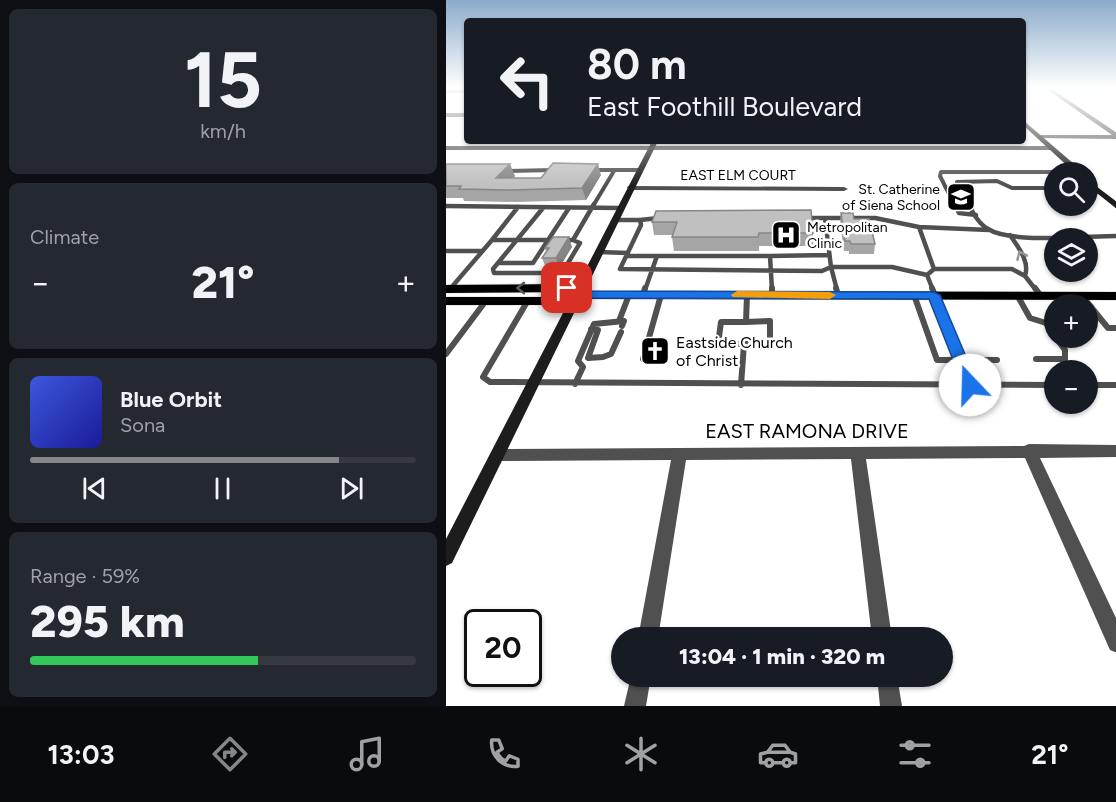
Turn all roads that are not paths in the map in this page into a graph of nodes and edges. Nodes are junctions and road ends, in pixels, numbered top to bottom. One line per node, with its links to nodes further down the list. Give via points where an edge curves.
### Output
1 (1094, 121): 3 (street)
2 (1026, 125): 4 (street)
3 (1116, 136): 4 (street)
4 (1038, 137): 7 (street)
5 (654, 144): 6 (street); 7 (street); 11 (street)
6 (446, 148)
7 (1050, 148): 8 (street)
8 (1066, 162)
9 (563, 170): 12 (lane)
10 (584, 170): 13 (lane)
11 (641, 170): 13 (lane); 17 (street)
12 (501, 171)
13 (614, 171): 26 (lane)
14 (997, 172): 15 (lane); 16 (lane); 28 (lane, via 941,172 959,213)
15 (1044, 172)
16 (1000, 182): 18 (lane, via 1012,188); 28 (lane, via 957,182)
17 (631, 188): 19 (street, EAST ELM COURT); 27 (street)
18 (1044, 188)
19 (844, 189)
20 (1098, 194): 23 (street)
21 (446, 206): 22 (lane)
22 (518, 207): 24 (lane); 38 (lane)
23 (1116, 207)
24 (543, 208): 25 (lane); 39 (lane)
25 (569, 208): 26 (lane); 40 (lane)
26 (593, 208): 27 (lane); 41 (lane)
27 (621, 208): 32 (street)
28 (976, 214): 35 (lane)
29 (670, 218): 33 (lane)
30 (801, 218): 31 (lane)
31 (825, 218): 34 (lane, via 875,218); 46 (lane)
32 (615, 220): 33 (lane); 44 (street)
33 (640, 220): 45 (lane)
34 (919, 227): 35 (lane); 51 (lane)
35 (989, 230): 36 (lane)
36 (1010, 235): 37 (lane); 55 (lane, one-way to 36, via 1022,253)
37 (1116, 236)
38 (492, 240): 39 (lane); 43 (lane)
39 (518, 240): 40 (lane); 49 (lane)
40 (548, 240): 41 (lane); 49 (lane, via 533,263)
41 (573, 240): 49 (lane, via 580,243 562,273 494,273)
42 (446, 251): 43 (lane)
43 (482, 251): 56 (lane)
44 (599, 252): 45 (lane); 57 (street)
45 (628, 255): 47 (lane); 53 (lane, via 620,269)
46 (829, 255): 48 (lane); 50 (lane)
47 (657, 256): 48 (lane); 53 (lane)
48 (770, 256): 52 (lane)
49 (500, 263)
50 (831, 267): 52 (lane, via 822,271); 54 (lane, via 894,266); 62 (lane)
51 (934, 269): 54 (lane); 55 (lane, via 1012,269)
52 (770, 271): 53 (lane); 61 (lane)
53 (651, 272): 58 (lane)
54 (927, 275): 64 (lane)
55 (1025, 276): 66 (lane)
56 (447, 293): 57 (main road, one-way to 56, via 567,288); 69 (main road)
57 (578, 295): 58 (main road); 70 (main road, via 561,302); 84 (street)
58 (636, 295): 59 (main road); 74 (lane)
59 (661, 295): 60 (main road); 80 (lane)
60 (747, 295): 61 (main road); 72 (lane)
61 (772, 295): 62 (main road)
62 (838, 295): 63 (main road)
63 (914, 295): 64 (main road); 82 (lane, via 937,360)
64 (934, 295): 65 (main road); 82 (lane)
65 (1017, 296): 66 (main road); 73 (lane, via 1030,318)
66 (1041, 296)
67 (1098, 296): 68 (main road)
68 (1116, 296)
69 (485, 302): 70 (main road); 79 (lane)
70 (527, 302): 84 (lane, via 484,377 490,382)
71 (1098, 316): 75 (lane, via 1108,328)
72 (746, 322): 77 (lane, via 721,322 719,344); 77 (lane, via 770,321 770,344)
73 (1044, 322)
74 (621, 326): 76 (lane, via 600,321); 76 (lane, via 607,358 588,358 598,330)
75 (1116, 328)
76 (591, 329): 85 (lane, via 578,362 583,366)
77 (744, 344): 86 (lane)
78 (1063, 348): 81 (lane, via 1065,359)
79 (446, 354)
80 (643, 359)
81 (1036, 359)
82 (961, 360): 83 (lane); 87 (lane)
83 (997, 360)
84 (532, 384): 85 (lane); 95 (street)
85 (575, 384): 86 (lane)
86 (742, 385): 87 (lane)
87 (970, 385): 88 (lane)
88 (1044, 385)
89 (1098, 385): 90 (lane)
90 (1116, 385)
91 (1029, 450): 92 (street, EAST RAMONA DRIVE); 93 (street, EAST RAMONA DRIVE); 99 (street)
92 (1116, 451)
93 (858, 452): 94 (street, EAST RAMONA DRIVE); 98 (street)
94 (680, 453): 95 (street, EAST RAMONA DRIVE); 97 (street)
95 (498, 454): 96 (street)
96 (446, 556)
97 (650, 627)
98 (881, 627)
99 (1116, 643)
100 (639, 687): 102 (street)
101 (888, 687): 103 (street)
102 (635, 706)
103 (891, 706)

